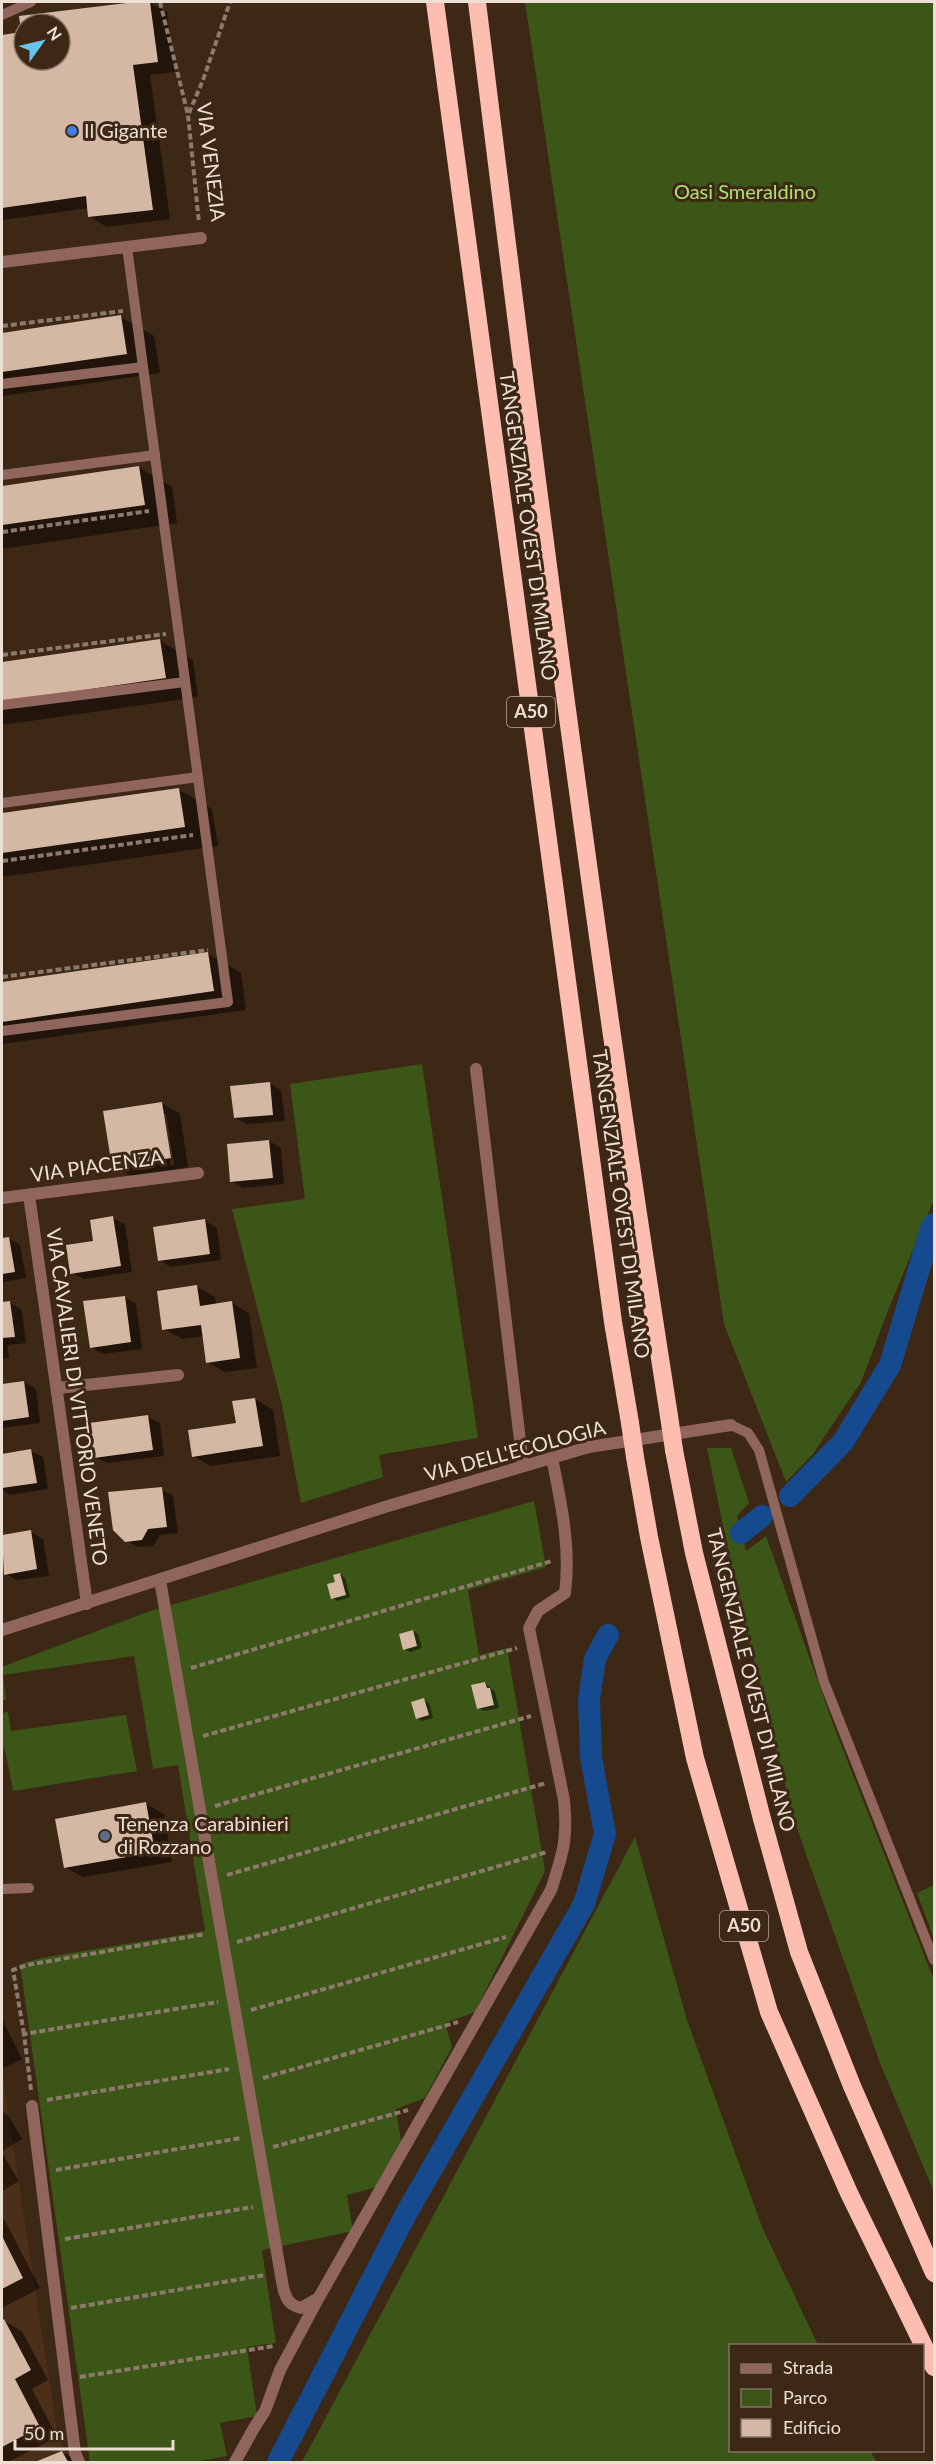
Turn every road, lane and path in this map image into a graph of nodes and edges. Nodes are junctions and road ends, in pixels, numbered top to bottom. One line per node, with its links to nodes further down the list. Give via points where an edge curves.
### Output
1 (31, 2): 6 (lane)
2 (160, 2): 7 (path, VIA VENEZIA)
3 (230, 2): 7 (path)
4 (435, 2): 75 (highway, TANGENZIALE OVEST DI MILANO / A50, bridge, via 611,1310 648,1537 695,1758 769,2012 849,2193)
5 (477, 2): 71 (highway, TANGENZIALE OVEST DI MILANO / A50, bridge, via 578,794 636,1204 674,1450 697,1565 799,1952 852,2086)
6 (2, 15)
7 (188, 115): 8 (path, VIA VENEZIA)
8 (201, 238): 9 (street, VIA VENEZIA)
9 (127, 247): 10 (street, VIA VENEZIA); 11 (lane)
10 (2, 262)
11 (135, 310): 12 (path); 13 (lane)
12 (2, 326)
13 (143, 367): 14 (lane); 15 (lane)
14 (2, 384)
15 (154, 455): 16 (lane); 17 (lane)
16 (2, 475)
17 (162, 509): 18 (path); 19 (lane)
18 (2, 532)
19 (178, 633): 20 (path); 21 (lane)
20 (2, 656)
21 (185, 682): 22 (lane); 23 (lane)
22 (2, 705)
23 (198, 777): 24 (lane); 25 (lane)
24 (2, 803)
25 (206, 833): 26 (path); 27 (lane)
26 (2, 861)
27 (221, 948): 28 (path); 29 (lane, via 228,1002)
28 (2, 977)
29 (2, 1031)
30 (476, 1069): 38 (street)
31 (198, 1173): 32 (street, VIA PIACENZA)
32 (29, 1195): 33 (street, VIA PIACENZA); 35 (street, VIA CAVALIERI DI VITTORIO VENETO)
33 (2, 1198)
34 (178, 1375): 35 (street)
35 (58, 1388): 41 (street, VIA CAVALIERI DI VITTORIO VENETO)
36 (731, 1425): 37 (street, VIA DELL'ECOLOGIA, via 590,1447); 56 (lane, VIA DELL'ECOLOGIA, via 748,1433 759,1450 824,1682)
37 (552, 1458): 38 (street, VIA DELL'ECOLOGIA); 39 (street)
38 (523, 1466): 40 (street, VIA DELL'ECOLOGIA)
39 (567, 1557): 43 (street, via 565,1593 538,1611 529,1628); 44 (path)
40 (160, 1580): 41 (street, VIA DELL'ECOLOGIA); 44 (street)
41 (87, 1604): 42 (street, VIA DELL'ECOLOGIA)
42 (2, 1630)
43 (532, 1644): 45 (street); 46 (path)
44 (176, 1673): 46 (street)
45 (546, 1711): 47 (street); 48 (path)
46 (188, 1740): 48 (street)
47 (560, 1779): 49 (street, via 567,1828); 50 (path)
48 (200, 1810): 50 (street)
49 (565, 1846): 54 (street, via 550,1890); 55 (path)
50 (212, 1879): 53 (street)
51 (29, 1888): 52 (lane)
52 (2, 1889)
53 (221, 1932): 55 (street); 60 (path, via 13,1970)
54 (527, 1932): 58 (path); 59 (street)
55 (224, 1946): 57 (street)
56 (934, 1960)
57 (233, 2000): 58 (street); 60 (path)
58 (236, 2015): 61 (street)
59 (479, 2016): 62 (path); 64 (street)
60 (24, 2034): 63 (path)
61 (244, 2067): 62 (street); 63 (path)
62 (247, 2083): 65 (street)
63 (32, 2104): 67 (street)
64 (429, 2104): 66 (path); 72 (street)
65 (256, 2135): 66 (street); 67 (path)
66 (259, 2151): 68 (street)
67 (40, 2173): 69 (street)
68 (268, 2205): 69 (path); 70 (street)
69 (49, 2242): 73 (street)
70 (280, 2272): 72 (street, via 285,2297 291,2305 301,2308); 73 (path)
71 (934, 2273)
72 (318, 2299): 74 (street)
73 (57, 2310): 78 (street)
74 (295, 2342): 78 (path); 80 (street, via 265,2411)
75 (923, 2344)
76 (924, 2347): 77 (highway, TANGENZIALE OVEST DI MILANO / A50, bridge)
77 (934, 2367)
78 (66, 2379): 79 (street)
79 (79, 2463)
80 (235, 2463)

